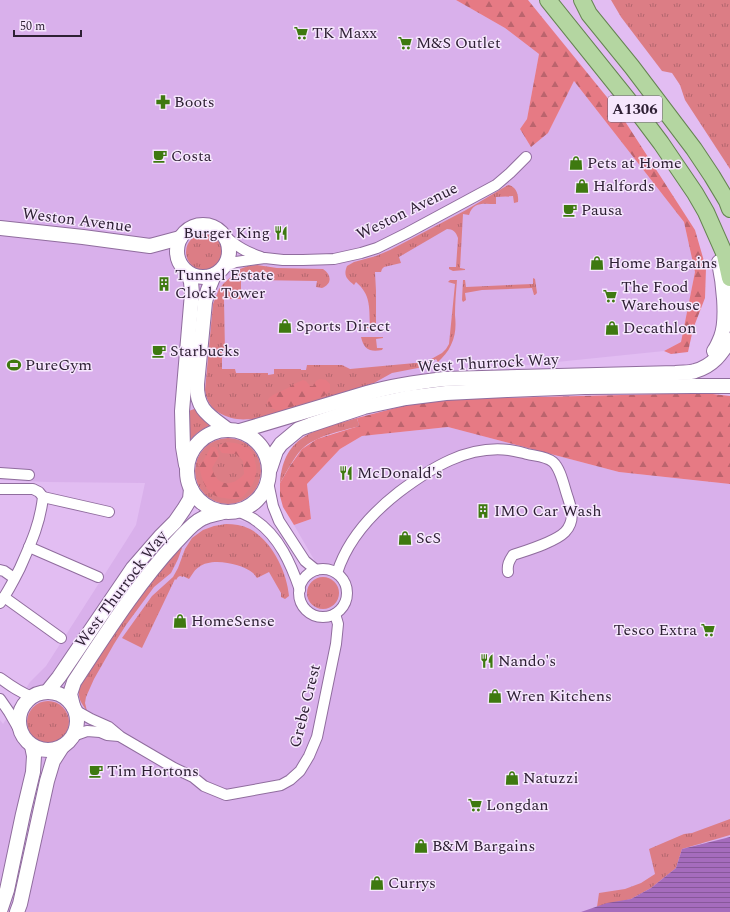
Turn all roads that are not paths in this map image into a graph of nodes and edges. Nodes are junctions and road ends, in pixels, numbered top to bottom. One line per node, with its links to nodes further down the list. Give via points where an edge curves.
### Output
1 (548, 0): 5 (main road, A1306, via 661,143 695,193)
2 (582, 0): 4 (main road, A1306, via 589,14 694,148)
3 (526, 157): 10 (street, Weston Avenue, via 496,185 377,248 334,259)
4 (730, 209)
5 (712, 225): 14 (main road, A1306, via 725,255); 16 (main road, via 724,291 723,332 711,355)
6 (0, 228): 9 (main road, Weston Avenue)
7 (226, 237): 8 (main road, via 215,227 204,224 190,228); 10 (street, Weston Avenue, via 238,247); 12 (main road, via 230,254 228,261)
8 (180, 238): 9 (main road, Weston Avenue); 11 (main road)
9 (150, 246): 11 (main road, Weston Avenue)
10 (265, 258): 12 (street, Weston Avenue, via 236,262)
11 (178, 260): 13 (main road)
12 (219, 271): 13 (main road, via 202,278); 18 (main road, via 208,290 205,302 198,393 200,405 205,412)
13 (188, 273): 19 (main road, via 192,293 182,411 183,447)
14 (730, 278)
15 (730, 340): 16 (main road, West Thurrock Way, via 715,361 706,367)
16 (676, 373): 18 (main road, West Thurrock Way, via 422,381 381,389)
17 (730, 386): 22 (main road, West Thurrock Way, via 592,387 446,393 406,398 364,407 299,429 276,451)
18 (234, 431): 19 (main road, via 219,431 201,440 190,456); 22 (main road, via 253,438 261,446 267,457)
19 (187, 469): 23 (main road)
20 (0, 473): 21 (street)
21 (29, 475)
22 (269, 476): 27 (main road, via 264,492 257,500 249,507); 30 (street, via 273,506 280,521 305,561)
23 (191, 489): 27 (main road, via 204,505 217,511); 40 (main road, West Thurrock Way, via 190,499 180,516 134,568)
24 (0, 490): 25 (street, via 33,489 40,492)
25 (43, 497): 26 (street); 28 (street, via 37,528)
26 (109, 512)
27 (231, 512): 35 (street, via 254,519 276,539); 43 (main road, West Thurrock Way, via 202,518 188,529 152,570 74,682 70,694)
28 (29, 547): 33 (street); 34 (street)
29 (0, 570): 34 (street)
30 (316, 570): 32 (street, via 327,569); 35 (street, via 306,576)
31 (508, 572): 32 (street, via 507,566 513,555 560,536 566,531 572,517 564,484 553,462 542,457 501,449 464,454 435,467 407,486 360,530 341,561)
32 (337, 573): 37 (street, via 347,591 344,605)
33 (98, 577)
34 (14, 578): 36 (street)
35 (300, 590): 37 (street, via 300,598 308,611 324,616)
36 (2, 600): 38 (street)
37 (335, 614): 46 (street, Grebe Crest, via 338,624 336,644 317,737 300,772 282,785 226,795 204,786 193,777)
38 (61, 638)
39 (0, 678): 41 (street)
40 (47, 692): 41 (main road); 43 (main road, via 54,692 68,699)
41 (32, 697): 44 (main road, via 26,701 19,716)
42 (0, 699): 44 (street)
43 (74, 708): 45 (main road, via 77,723); 46 (street, Grebe Crest, via 109,727)
44 (21, 733): 47 (main road)
45 (73, 736): 46 (street, Grebe Crest, via 93,731); 48 (main road)
46 (121, 737)
47 (32, 746): 48 (main road, via 49,750); 49 (main road, via 33,772)
48 (62, 747): 50 (main road, via 47,781)
49 (0, 911)
50 (17, 912)

